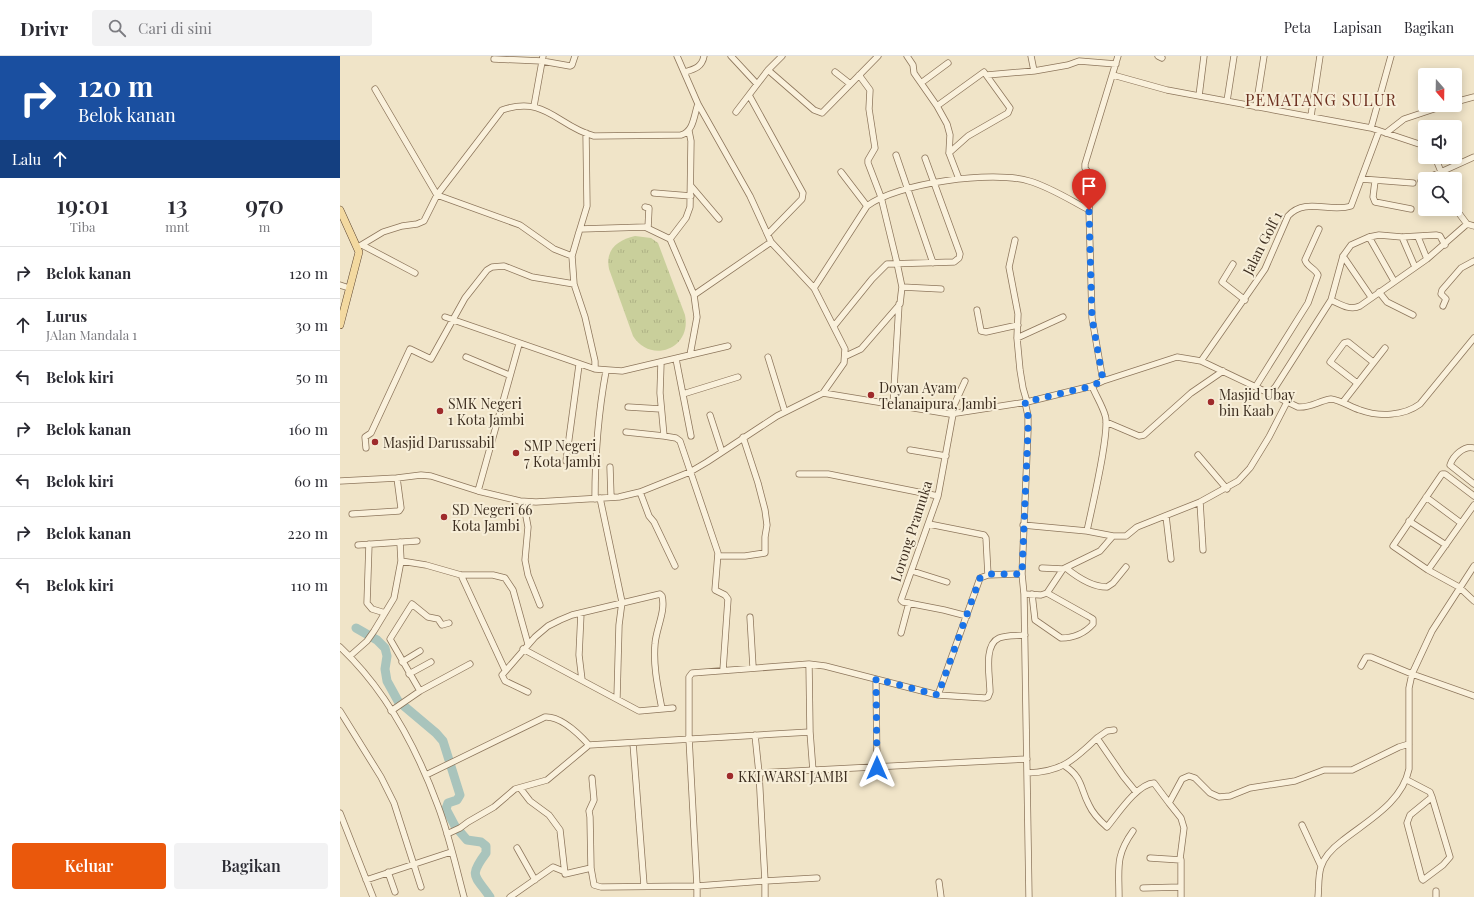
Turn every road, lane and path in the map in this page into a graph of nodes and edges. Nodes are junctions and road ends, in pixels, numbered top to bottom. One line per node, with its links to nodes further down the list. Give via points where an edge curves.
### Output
1 (575, 56): 16 (street, via 572,65)
2 (677, 56): 21 (street)
3 (704, 56): 21 (street, via 698,68)
4 (731, 56): 28 (street)
5 (781, 56): 19 (street)
6 (878, 56): 23 (street)
7 (907, 56): 27 (street)
8 (1031, 56): 20 (street)
9 (1118, 56): 18 (street)
10 (1204, 56): 31 (street)
11 (1234, 56): 34 (street)
12 (1264, 56): 38 (street)
13 (1320, 56): 41 (street)
14 (1391, 56): 42 (street)
15 (494, 59): 16 (street)
16 (542, 59): 36 (street)
17 (948, 63): 27 (street)
18 (1116, 64): 20 (street, via 1079,61); 25 (street)
19 (768, 70): 26 (street, via 819,113 826,111); 28 (street)
20 (1034, 71): 24 (street)
21 (685, 72): 35 (street)
22 (835, 72): 26 (street)
23 (859, 75): 26 (street); 65 (street, via 870,90 869,109 875,148 868,163)
24 (987, 75): 37 (street, via 984,72); 48 (street, via 1009,106 1010,112 968,136)
25 (1113, 75): 31 (street); 70 (street, via 1085,164 1093,179)
26 (850, 83)
27 (921, 83): 37 (street)
28 (757, 84): 30 (street)
29 (376, 89): 63 (street)
30 (749, 96): 39 (street); 79 (street, via 803,193 802,199)
31 (1198, 96): 34 (street)
32 (1474, 97): 33 (street)
33 (1462, 100)
34 (1227, 102): 38 (street)
35 (698, 104): 43 (street); 79 (street, via 750,196)
36 (534, 106): 46 (street); 63 (street, via 502,110 471,154)
37 (938, 106): 48 (street, via 950,135)
38 (1256, 107): 41 (street)
39 (736, 112)
40 (1425, 112): 45 (street, via 1404,119)
41 (1311, 116): 42 (street)
42 (1372, 128): 44 (street)
43 (689, 131): 46 (street, via 681,135); 60 (street)
44 (1379, 131): 45 (street); 56 (street, Jalan Golf 1)
45 (1386, 133): 47 (street)
46 (586, 134): 77 (street, via 588,195 586,213)
47 (1418, 144)
48 (949, 154): 55 (street)
49 (896, 155): 61 (street)
50 (1474, 157): 54 (street)
51 (925, 158): 58 (street)
52 (1438, 164): 54 (street)
53 (841, 172): 66 (street)
54 (1441, 172)
55 (959, 179): 58 (street); 70 (street, via 1008,176 1030,181)
56 (1361, 179): 57 (street); 107 (street, Jalan Golf 1, via 1351,206 1307,207 1293,210 1265,269)
57 (1375, 181): 59 (street); 68 (street, via 1375,202)
58 (934, 182): 61 (street); 93 (street, via 960,255 954,262)
59 (1413, 183)
60 (691, 186): 64 (street); 73 (street)
61 (908, 189): 65 (street); 93 (street)
62 (654, 193): 64 (street)
63 (437, 195): 87 (street, via 424,221 383,232); 88 (street, via 520,225 554,249)
64 (691, 196): 83 (street, via 689,213)
65 (881, 197): 66 (street); 94 (street)
66 (867, 206): 101 (street)
67 (645, 207): 76 (street, via 650,208)
68 (1411, 209)
69 (340, 210): 87 (main road)
70 (1089, 210): 140 (street, via 1092,318)
71 (1461, 216): 74 (street)
72 (340, 219): 90 (main road)
73 (719, 219)
74 (1467, 224): 75 (street); 86 (street)
75 (1474, 226)
76 (648, 228): 77 (street); 83 (street)
77 (580, 229): 88 (street)
78 (1319, 229): 143 (street, via 1305,260 1318,275 1308,303)
79 (768, 234): 85 (street)
80 (1369, 237): 81 (street); 89 (street, via 1350,245); 98 (street)
81 (1402, 237): 82 (street); 96 (street)
82 (1418, 237): 86 (street, via 1440,236); 91 (street)
83 (670, 239): 105 (street)
84 (1015, 240): 118 (street, via 1009,267)
85 (771, 242): 101 (street); 105 (street)
86 (1445, 245): 91 (street)
87 (360, 246): 90 (main road); 97 (street)
88 (572, 256): 100 (street)
89 (1343, 256): 106 (street); 108 (street)
90 (356, 258): 99 (main road)
91 (1427, 259): 96 (street)
92 (1474, 261): 110 (street, via 1461,268 1442,290 1441,294 1446,299)
93 (933, 262): 94 (street)
94 (897, 263): 102 (street); 119 (street, via 883,267)
95 (1232, 264): 107 (street, via 1222,282)
96 (1415, 267): 98 (street)
97 (415, 273)
98 (1394, 281): 104 (street)
99 (346, 284): 111 (main road); 117 (main road)
100 (574, 284): 116 (street, via 532,277 504,266 492,267 465,298); 134 (street, via 585,317)
101 (814, 288): 119 (street)
102 (902, 288): 103 (street); 109 (street)
103 (941, 289)
104 (1379, 292): 106 (street); 113 (street, via 1387,302)
105 (694, 295): 125 (street, via 697,317)
106 (1371, 297): 108 (street, via 1355,308 1348,308)
107 (1245, 300): 130 (street, Jalan Golf 1)
108 (1331, 300): 145 (street)
109 (900, 304): 127 (street, via 861,349); 150 (street)
110 (1443, 306)
111 (340, 309)
112 (977, 310): 118 (street, via 981,331)
113 (1413, 315)
114 (1063, 317): 120 (street)
115 (445, 318): 116 (street)
116 (453, 320): 122 (street); 161 (street, via 431,359 410,349 371,433 365,437)
117 (340, 325)
118 (1018, 325): 120 (street)
119 (834, 326): 127 (street)
120 (1017, 338): 147 (street)
121 (1474, 338): 149 (street, via 1420,404 1409,411 1371,413)
122 (519, 344): 133 (street); 137 (street)
123 (728, 346): 125 (street)
124 (1385, 348): 131 (street)
125 (690, 355): 129 (street)
126 (768, 356): 153 (street)
127 (846, 356): 144 (street)
128 (466, 357): 137 (street)
129 (676, 359): 132 (street); 146 (street)
130 (1201, 361): 136 (street); 140 (street, via 1177,357)
131 (1373, 362): 141 (street); 141 (street, via 1348,342 1344,343 1330,362)
132 (661, 364): 135 (street, via 622,371); 152 (street)
133 (579, 365): 134 (street); 167 (street)
134 (595, 369): 135 (street)
135 (606, 371): 180 (street, via 595,445)
136 (1224, 371): 143 (street); 156 (street, via 1191,393 1144,435 1139,436)
137 (509, 375): 175 (street)
138 (738, 378): 146 (street)
139 (965, 380): 154 (street, Lorong Pramuka)
140 (1103, 380): 142 (street)
141 (1357, 383): 149 (street)
142 (1092, 386): 147 (street); 156 (street, via 1106,415)
143 (1256, 386): 145 (street)
144 (823, 393): 150 (street); 153 (street)
145 (1270, 393): 148 (street)
146 (683, 394): 159 (street)
147 (1026, 402): 154 (street); 190 (street, via 1028,430)
148 (1287, 402): 149 (street, via 1306,408 1331,399); 174 (street, via 1250,468)
149 (1343, 402)
150 (893, 405): 154 (street)
151 (628, 407): 152 (street)
152 (661, 410): 158 (street)
153 (785, 412): 160 (street)
154 (952, 414): 166 (street, Lorong Pramuka)
155 (710, 415): 164 (street)
156 (1106, 422): 191 (street, via 1103,451)
157 (626, 432): 158 (street)
158 (664, 436): 169 (street, via 680,441)
159 (691, 436)
160 (743, 437): 164 (street); 199 (street, via 765,510 765,553)
161 (366, 448)
162 (1474, 448): 173 (street, via 1464,449 1450,465)
163 (910, 450): 166 (street)
164 (722, 452): 169 (street)
165 (1198, 455): 174 (street)
166 (946, 456): 177 (street, Lorong Pramuka)
167 (566, 461)
168 (610, 467): 181 (street)
169 (690, 472): 176 (street); 199 (street)
170 (799, 474): 177 (street, via 834,475)
171 (397, 478): 172 (street); 175 (street, via 410,475 431,476); 185 (street, via 401,508 399,511)
172 (340, 481)
173 (1474, 484)
174 (1227, 489): 183 (street)
175 (478, 490): 182 (street)
176 (640, 492): 181 (street); 202 (street, via 648,516 654,522)
177 (938, 496): 189 (street, Lorong Pramuka)
178 (1474, 496): 179 (street, via 1443,474)
179 (1426, 497): 187 (street); 188 (street)
180 (597, 498): 181 (street); 182 (street); 218 (street)
181 (611, 498)
182 (520, 501): 220 (street, via 528,527 525,560)
183 (1200, 502): 186 (street); 198 (street)
184 (1474, 505): 188 (street)
185 (352, 514)
186 (1166, 516): 192 (street, via 1137,528 1126,536); 200 (street)
187 (1409, 521): 197 (street); 207 (street, via 1393,546)
188 (1461, 523): 197 (street)
189 (929, 524): 208 (street, Lorong Pramuka); 209 (street, via 984,535)
190 (1023, 525): 191 (street); 210 (street)
191 (1087, 531): 192 (street)
192 (1113, 536): 206 (street, via 1100,551)
193 (400, 542): 194 (street); 195 (street); 201 (street)
194 (417, 542)
195 (369, 544): 196 (street); 222 (street, via 367,603 372,609)
196 (358, 545)
197 (1446, 545): 207 (street)
198 (1203, 550)
199 (719, 556): 240 (street, via 714,588 727,596 728,603)
200 (1171, 559)
201 (401, 561): 211 (street); 222 (street, via 398,587)
202 (675, 566)
203 (1474, 566): 213 (street)
204 (1126, 567): 206 (street, via 1107,587 1094,585)
205 (1042, 568): 206 (street)
206 (1065, 569): 214 (street)
207 (1428, 570): 213 (street)
208 (912, 571): 212 (street); 219 (street, Lorong Pramuka, via 902,600)
209 (988, 574): 210 (street); 223 (street, via 978,582)
210 (1022, 574): 215 (street)
211 (461, 575): 228 (street, via 500,576 510,583); 239 (street)
212 (947, 582)
213 (1459, 587): 217 (street); 242 (street, via 1432,631)
214 (1047, 593): 216 (street); 216 (street, via 1093,619 1093,624 1089,629 1073,637 1060,638 1035,620)
215 (1024, 594): 216 (street); 227 (street)
216 (1032, 594)
217 (1474, 600)
218 (622, 602): 221 (street); 249 (street); 251 (street, via 656,594 662,596 655,645 655,675)
219 (909, 603): 223 (street); 226 (street)
220 (540, 605)
221 (581, 612): 228 (street, via 548,626); 244 (street, via 579,655)
222 (385, 613): 232 (street, via 367,641)
223 (967, 616): 247 (street)
224 (750, 617): 238 (street)
225 (449, 623): 233 (street, via 442,624 438,619 428,617 411,604 390,639)
226 (901, 633)
227 (1025, 635): 247 (street, via 1003,637 993,643 990,650 988,697); 262 (street)
228 (528, 644): 230 (street)
229 (340, 647): 232 (street)
230 (523, 649): 239 (street); 244 (street)
231 (420, 651): 233 (street)
232 (350, 656): 252 (street, via 369,677)
233 (402, 662): 241 (street)
234 (431, 662): 241 (street)
235 (470, 664): 245 (street)
236 (809, 664): 238 (street); 243 (street); 255 (street)
237 (1361, 666): 242 (street, via 1366,658 1370,657)
238 (753, 667): 240 (street)
239 (505, 670): 246 (street, via 502,678)
240 (723, 670): 257 (street, via 695,672 690,675)
241 (409, 674): 245 (street)
242 (1412, 674): 248 (street); 260 (street, via 1409,688)
243 (876, 679): 247 (street); 264 (street)
244 (582, 680): 249 (street)
245 (420, 691): 252 (street)
246 (528, 692)
247 (938, 695)
248 (1474, 696)
249 (617, 698): 251 (street, via 639,711)
250 (673, 708): 251 (street)
251 (662, 709)
252 (391, 711): 268 (street)
253 (340, 712): 283 (street, via 387,789)
254 (1114, 730): 258 (street, via 1107,731)
255 (810, 732): 256 (street); 265 (street)
256 (755, 735): 257 (street); 266 (street)
257 (689, 738): 259 (street); 294 (street)
258 (1097, 738): 263 (street); 272 (street)
259 (633, 743): 261 (street); 293 (street)
260 (1409, 744): 270 (street); 274 (street, via 1352,770 1324,770 1295,781 1250,788 1230,796 1219,797 1210,793 1195,778 1188,776 1182,779)
261 (589, 745): 268 (street, via 580,734 551,717 545,717); 271 (street, via 546,780)
262 (1027, 760): 264 (street); 267 (street)
263 (1065, 766): 267 (street); 272 (street, via 1077,775 1089,805 1097,819 1106,827)
264 (877, 768): 265 (street)
265 (813, 771): 266 (street)
266 (760, 773): 291 (street)
267 (1027, 773): 305 (street)
268 (426, 775): 278 (street)
269 (592, 778): 285 (street, via 594,800 588,811)
270 (1407, 780): 273 (street, via 1430,792); 284 (street, via 1398,795 1338,844)
271 (520, 788): 278 (street); 286 (street, via 530,801 549,815 560,830)
272 (1136, 792): 274 (street, via 1154,782)
273 (1432, 797): 273 (street, via 1450,857 1423,880 1407,823 1410,815)
274 (1169, 803): 282 (street, via 1181,818 1184,828)
275 (340, 813): 289 (street)
276 (1302, 825): 284 (street)
277 (1133, 831): 306 (street, via 1121,849)
278 (447, 834): 280 (street)
279 (517, 848): 290 (street)
280 (451, 852): 283 (street); 300 (street)
281 (1150, 858): 282 (street)
282 (1180, 859): 296 (street)
283 (415, 863): 287 (street); 295 (street)
284 (1321, 866): 308 (street)
285 (591, 868): 286 (street, via 567,874); 293 (street, via 593,884 597,886)
286 (563, 871): 290 (street, via 553,867)
287 (388, 872): 289 (street); 298 (street)
288 (817, 878): 291 (street)
289 (366, 880): 299 (street)
290 (535, 880): 301 (street)
291 (765, 881): 294 (street); 303 (street)
292 (940, 882): 304 (street)
293 (644, 885): 294 (street)
294 (697, 886): 302 (street)
295 (422, 887)
296 (1180, 887): 297 (street); 307 (street)
297 (1143, 888)
298 (395, 892)
299 (373, 897)
300 (464, 897)
301 (510, 897)
302 (697, 897)
303 (765, 897)
304 (941, 897)
305 (1029, 897)
306 (1119, 897)
307 (1181, 897)
308 (1318, 897)

